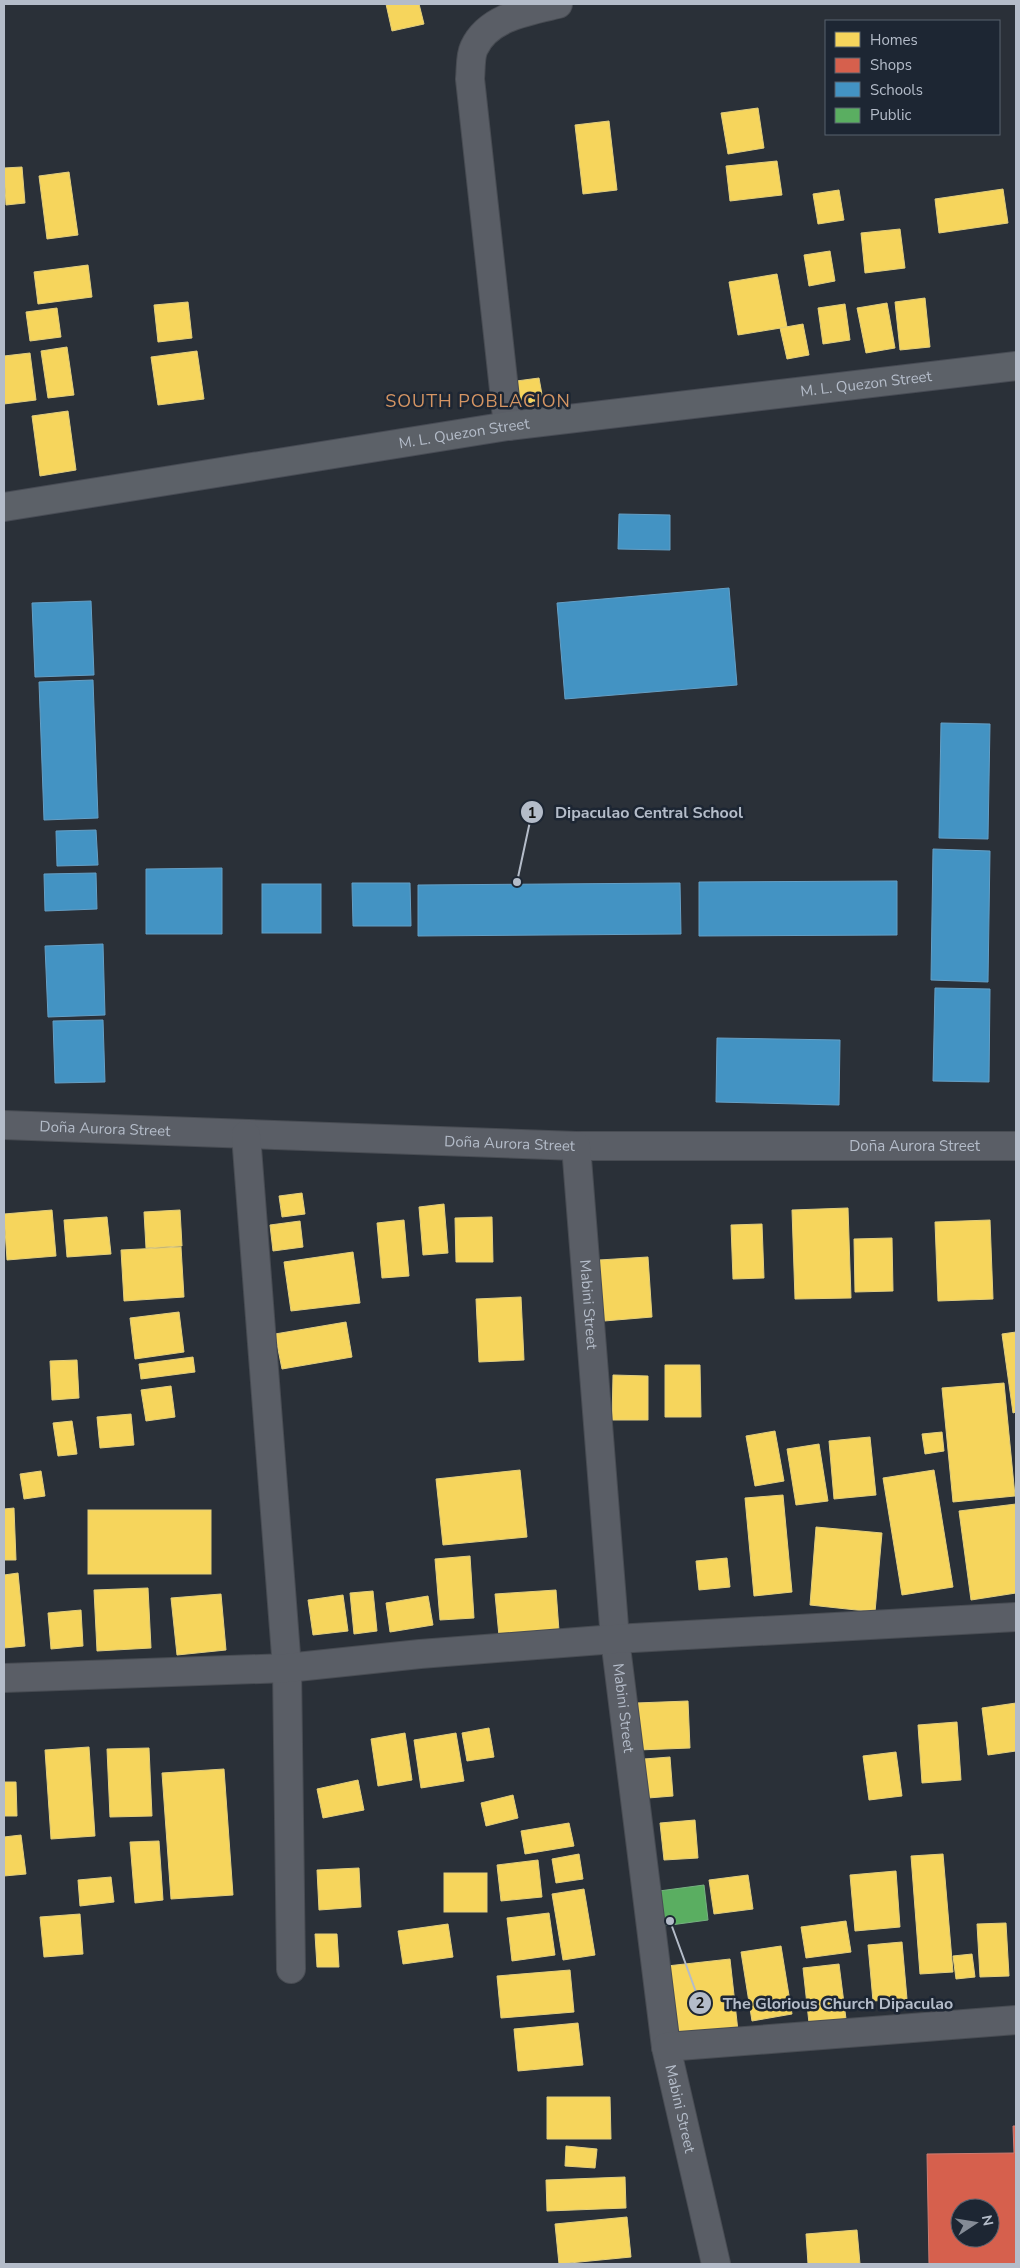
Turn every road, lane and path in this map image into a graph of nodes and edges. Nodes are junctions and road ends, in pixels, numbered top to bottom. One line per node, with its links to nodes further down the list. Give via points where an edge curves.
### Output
1 (558, 4): 3 (street, via 517,14 486,30 473,49 470,79)
2 (1016, 366): 3 (main road, M. L. Quezon Street)
3 (508, 426): 4 (main road, M. L. Quezon Street)
4 (4, 507)
5 (4, 1122): 6 (street, Doña Aurora Street)
6 (246, 1135): 7 (street, Doña Aurora Street); 11 (street)
7 (576, 1146): 8 (street, Doña Aurora Street); 10 (street, Mabini Street)
8 (1016, 1146)
9 (1016, 1617): 10 (street)
10 (615, 1639): 11 (street); 15 (street, Mabini Street)
11 (287, 1668): 12 (street); 13 (street)
12 (4, 1678)
13 (291, 1970)
14 (1016, 2020): 15 (street)
15 (666, 2047): 16 (street, Mabini Street)
16 (716, 2264)

